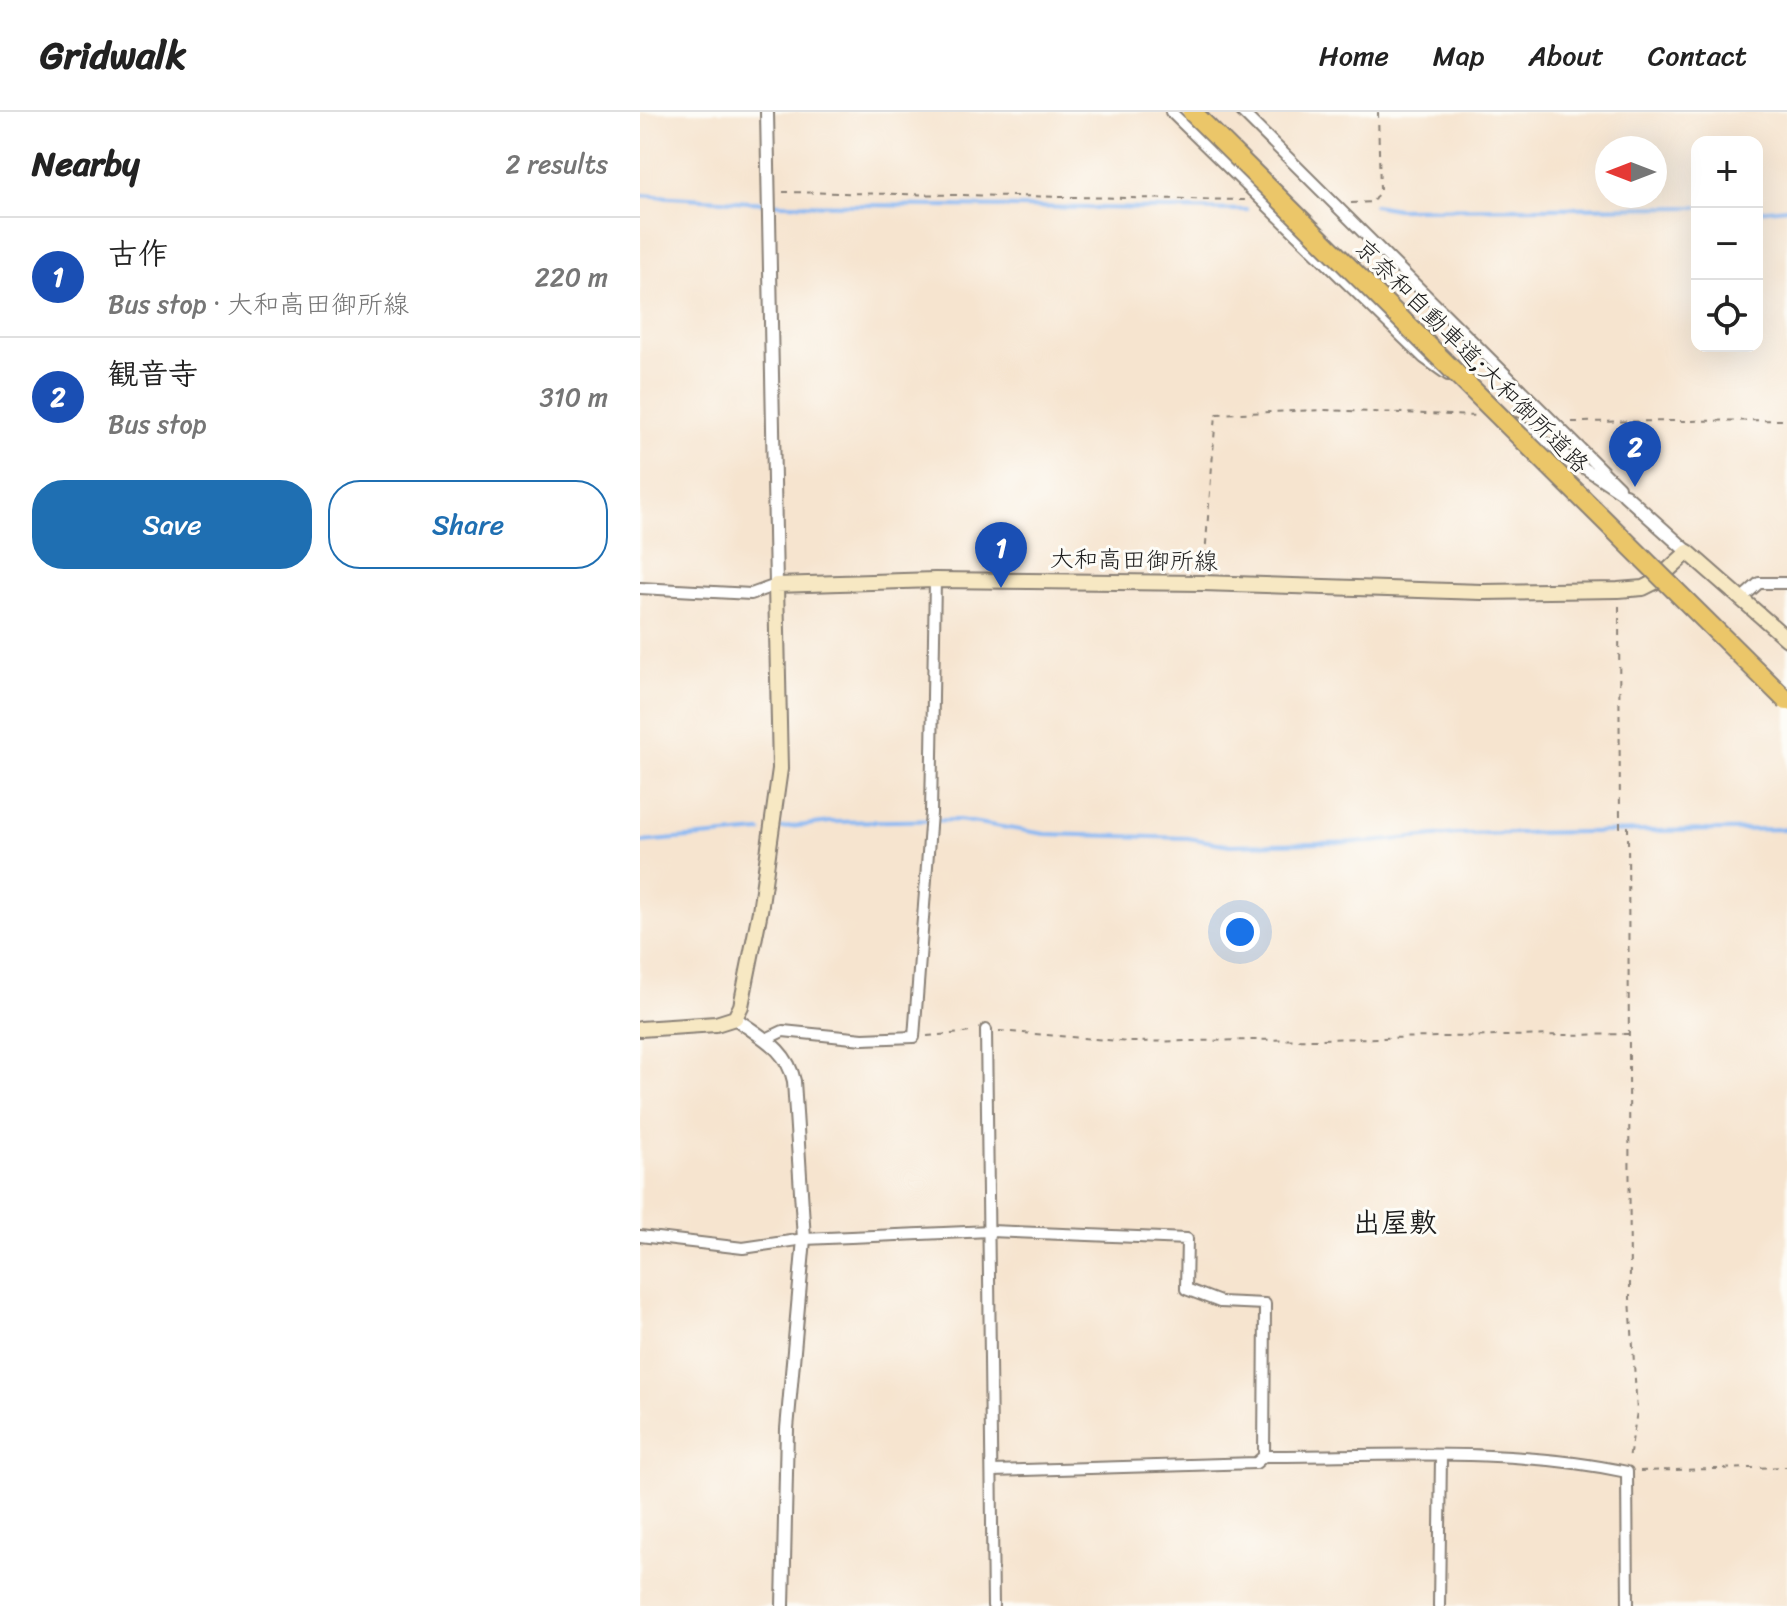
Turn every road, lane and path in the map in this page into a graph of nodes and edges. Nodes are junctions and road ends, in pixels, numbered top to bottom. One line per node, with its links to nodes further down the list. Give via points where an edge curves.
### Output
1 (767, 112): 6 (street)
2 (1171, 112): 7 (street)
3 (1192, 112): 22 (highway, 京奈和自動車道;大和御所道路, bridge)
4 (1242, 112): 8 (street)
5 (1378, 112): 8 (path, via 1380,190 1373,202)
6 (769, 191): 7 (path, via 1244,200); 17 (street)
7 (1257, 195): 9 (street, via 1424,358)
8 (1336, 204): 11 (street)
9 (1472, 392): 12 (street); 15 (path, via 1481,415 1323,410 1216,414)
10 (1787, 420): 11 (path, via 1577,421)
11 (1560, 426): 12 (street)
12 (1625, 495): 13 (street)
13 (1688, 552): 19 (main road, 大和高田御所線, via 1655,582); 20 (main road)
14 (935, 580): 15 (main road, 大和高田御所線); 17 (main road, 大和高田御所線); 27 (street, via 931,819)
15 (1202, 583): 19 (main road, 大和高田御所線, via 1482,592)
16 (1787, 583): 20 (street, via 1759,583)
17 (776, 585): 18 (street, via 751,594); 23 (main road, via 780,769 760,911)
18 (640, 588)
19 (1618, 590): 26 (path, via 1620,827 1628,827)
20 (1741, 599): 21 (main road)
21 (1787, 639)
22 (1787, 701)
23 (735, 1018): 24 (main road); 28 (street)
24 (640, 1029)
25 (986, 1030): 26 (path, via 1129,1042); 27 (path); 29 (street)
26 (1629, 1034): 36 (path, via 1630,1298 1637,1412)
27 (914, 1037): 28 (street, via 863,1039 783,1031)
28 (766, 1039): 31 (street, via 791,1064)
29 (990, 1231): 31 (street); 32 (street, via 1187,1239 1186,1289 1220,1302 1265,1304); 35 (street)
30 (640, 1236): 31 (street, via 743,1248)
31 (804, 1239): 37 (street, via 787,1429)
32 (1264, 1456): 33 (street); 35 (street, via 1256,1463)
33 (1441, 1456): 36 (street, via 1582,1462); 39 (street)
34 (1787, 1467): 36 (path)
35 (992, 1471): 38 (street)
36 (1627, 1472): 40 (street)
37 (783, 1606)
38 (993, 1606)
39 (1439, 1606)
40 (1628, 1606)

